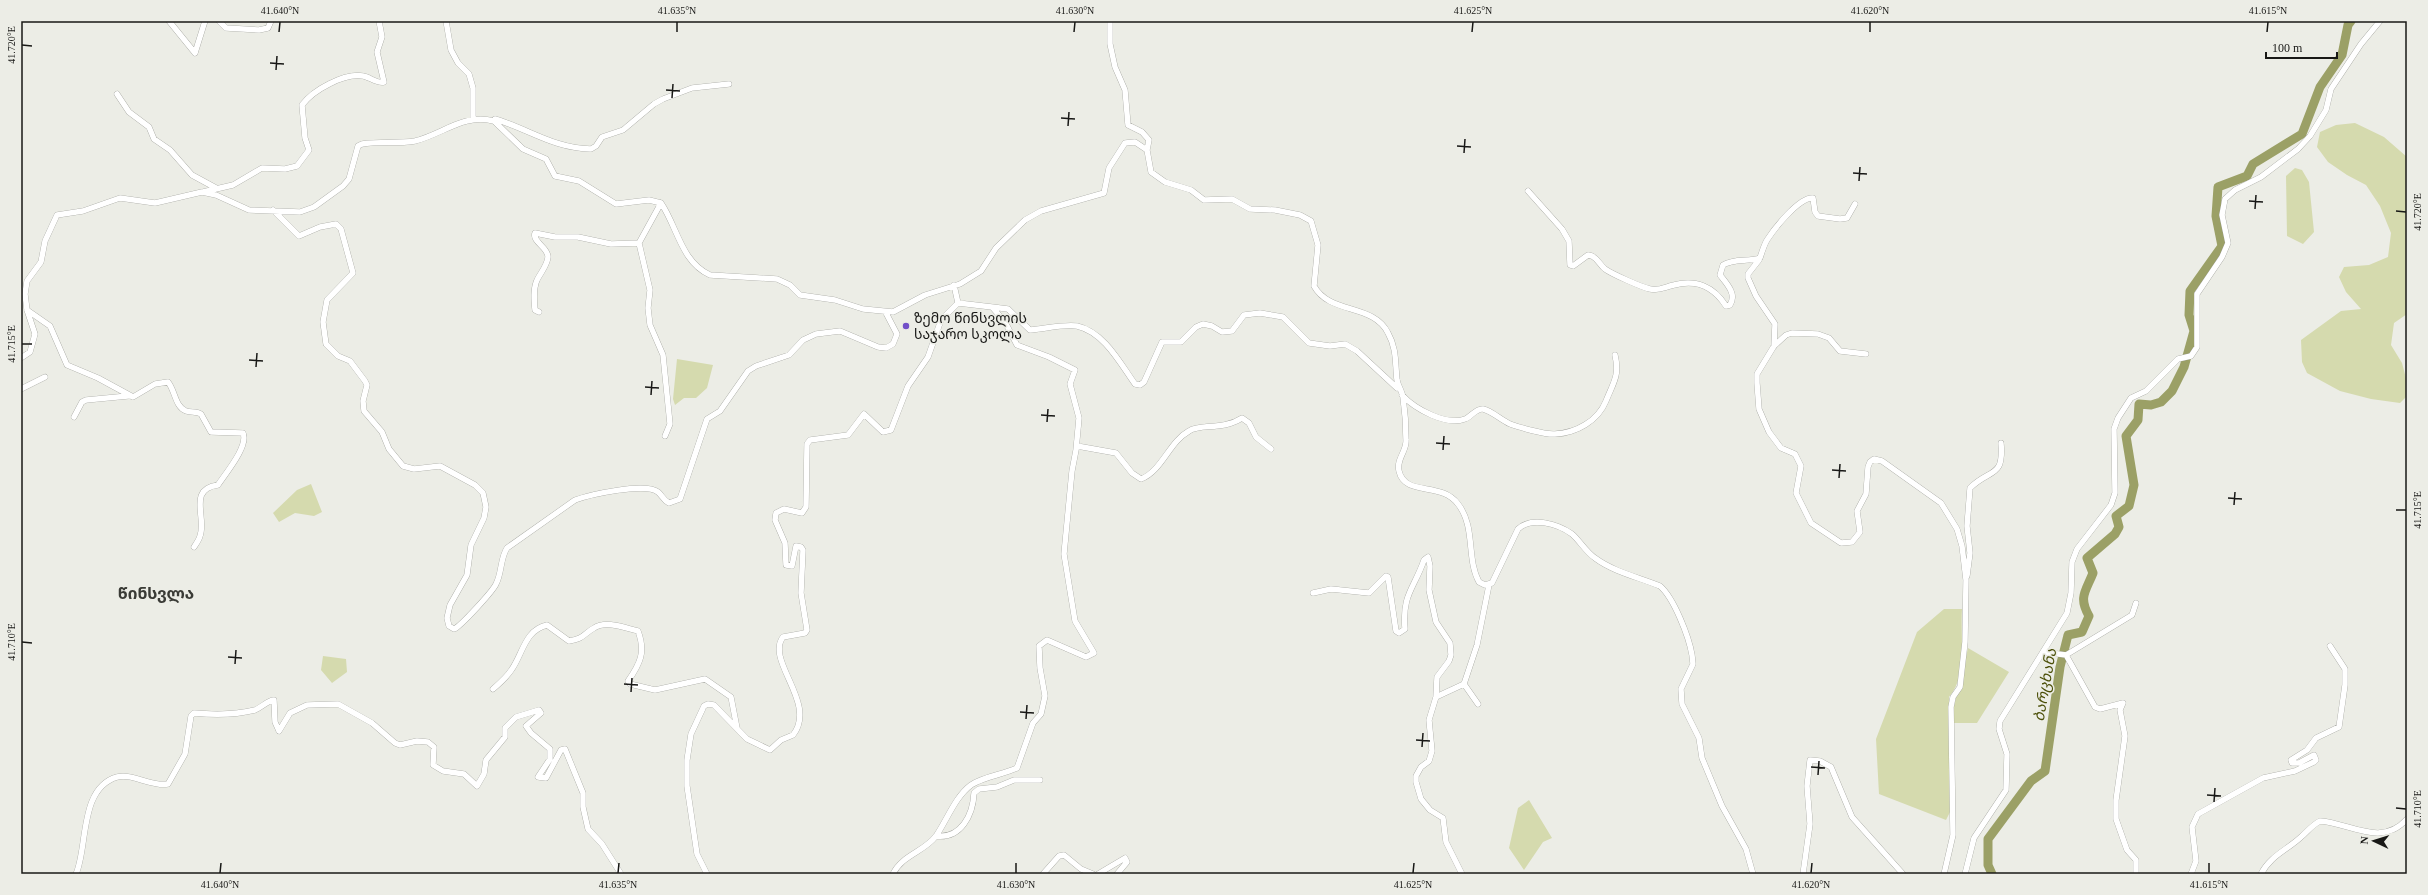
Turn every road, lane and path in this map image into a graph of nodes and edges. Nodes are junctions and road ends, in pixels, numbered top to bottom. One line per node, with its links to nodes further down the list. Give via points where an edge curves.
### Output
1 (169, 21): 2 (street, via 195,53)
2 (205, 21)
3 (219, 21): 4 (street, via 226,28 259,30 268,28)
4 (271, 21)
5 (379, 21): 14 (street, via 382,37 377,52 384,82 379,83 358,76 319,89 302,105 305,138 309,150 297,166 286,169 262,168 242,181)
6 (446, 21): 11 (street, via 451,50 458,63 470,74 473,88)
7 (1110, 21): 13 (street, via 1110,44 1115,67 1125,90 1128,125 1142,132 1149,140)
8 (2380, 21): 47 (street, via 2331,89 2326,110 2310,136 2298,149 2261,178 2235,190 2226,199 2222,215 2228,243 2222,257 2197,294 2197,347 2191,356 2178,359 2157,381 2131,398 2118,418 2114,429 2115,493 2111,505 2077,549 2072,562 2072,593 2067,613)
9 (729, 84): 12 (street, via 692,88 663,99 623,130 602,137 591,149 554,144 516,125)
10 (117, 94): 14 (street, via 129,112 149,128 154,139 170,150 192,175)
11 (473, 119): 12 (street); 19 (street, via 456,123 440,133 414,141 362,144 358,146 349,179 343,186 314,207 300,212)
12 (487, 119): 17 (street, via 501,126 523,149 546,159 555,176 579,181 616,204 649,200)
13 (1147, 150): 22 (street, via 1135,142 1125,143 1109,168 1104,193 1054,206 1025,220 996,248 981,271); 35 (street, via 1152,172 1165,182 1191,190 1204,200 1232,199 1250,209 1294,214 1311,221 1318,245 1314,286 1325,298 1373,317 1385,327 1394,348 1397,382)
14 (216, 188): 16 (street)
15 (1528, 191): 21 (street, via 1562,229 1569,241 1570,265 1573,266 1588,255 1592,256 1605,269 1649,288 1659,289 1689,283 1705,285 1714,290 1726,306 1730,305 1733,297 1720,275 1722,265 1728,261)
16 (202, 192): 19 (street, via 216,195 250,210); 25 (street, via 155,203 120,198 57,215 45,241 41,262 27,281)
17 (661, 203): 20 (street); 27 (street, via 683,248 703,272 710,275 778,279 800,295 835,300)
18 (1855, 204): 21 (street, via 1848,218 1831,219 1818,216 1815,212 1815,201 1810,198 1787,215 1766,241)
19 (273, 210): 27 (street, via 298,236 328,224 336,224 341,229 353,273 331,295 325,306 323,322 326,344 338,356 350,361 363,376 367,385 363,401 364,411 382,432 395,459 402,466 414,469 440,466 476,485 483,493 486,506 484,518 471,545 467,575 450,605 447,618 449,626 454,629 488,597 497,584 502,556 507,548 575,500 588,496 641,488 657,491 668,503 680,499 707,419 720,411 748,372 756,366 789,355 803,340 816,334 840,331 886,348 893,344 897,334)
20 (639, 243): 26 (street, via 611,244 578,237 555,237 535,233 548,257 534,293 535,310); 37 (street, via 650,290 650,325 663,355 670,424)
21 (1760, 258): 28 (street, via 1752,267 1748,278 1756,296 1775,324)
22 (954, 285): 23 (street); 27 (street)
23 (958, 303): 24 (street); 53 (street, via 941,320 928,357 908,386 891,430 883,432 864,414 848,435 814,438 807,444 806,507 802,513 779,510 775,520 784,540 786,565 792,566 796,546 803,550 801,592 807,630 805,633 783,637 779,648 798,698 797,726 793,735 781,740 770,750 747,739)
24 (992, 307): 35 (street, via 1008,308 1030,330 1075,326 1091,331 1114,353 1135,384 1140,385 1144,382 1162,342 1181,342 1196,327 1203,324 1222,332 1232,331 1244,315 1272,314 1284,318 1309,343 1330,346 1345,344 1357,351 1393,383); 39 (street, via 1005,322 1017,345 1075,370 1070,384 1079,418)
25 (27, 310): 31 (street, via 35,334 30,352); 34 (street, via 50,326 65,364 110,384)
26 (539, 312)
27 (886, 313)
28 (1774, 346): 29 (street, via 1786,335 1798,331 1829,338 1840,351); 42 (street, via 1758,374 1759,409 1769,432 1781,448 1795,454 1801,466 1796,493 1811,523 1841,543 1852,542 1860,532 1857,511 1866,494 1870,462 1874,459 1882,461 1941,503 1957,529 1964,555)
29 (1866, 354)
30 (1615, 355): 35 (street, via 1615,384 1601,410 1588,424 1554,434 1511,424 1484,409 1452,422 1417,407)
31 (21, 358)
32 (45, 377): 33 (street)
33 (21, 389)
34 (128, 396): 36 (street, via 86,400 82,402); 41 (street, via 137,397 155,384 168,382 180,407 185,411 201,414 211,432 239,432 245,437 236,458 218,485 209,486 204,491 200,500 201,531)
35 (1403, 396): 43 (street, via 1406,440 1405,450 1398,465 1400,473 1404,481 1413,487 1440,491 1458,504 1471,538 1475,575 1479,582)
36 (74, 417)
37 (665, 436)
38 (2002, 443): 42 (street, via 2000,465 1970,488 1967,526 1970,553)
39 (1077, 446): 40 (street, via 1116,452 1132,473 1141,479 1149,476 1176,440 1191,429 1224,427 1242,418 1256,437); 56 (street, via 1064,554 1075,621 1094,653 1086,657 1048,640 1039,646 1045,696 1017,768 985,778 970,786 945,818)
40 (1270, 449)
41 (194, 547)
42 (1966, 580): 69 (street, via 1963,666 1960,687 1952,702 1950,720 1953,834)
43 (1489, 585): 49 (street, via 1478,645); 66 (street, via 1518,529 1524,523 1537,522 1558,526 1572,534 1595,558 1660,586 1667,592 1692,655 1693,664 1683,682 1682,704 1699,738 1702,758 1722,806 1746,849)
44 (1313, 593): 51 (street, via 1331,588 1369,593 1386,576 1393,622 1399,633 1406,629 1405,608 1409,589 1428,557 1429,590 1436,622 1450,643 1451,655 1436,677)
45 (2136, 603): 48 (street, via 2132,614)
46 (2330, 646): 72 (street, via 2344,669 2345,685 2339,727 2316,738 2307,750 2290,760 2292,763 2299,763 2314,755 2314,762 2295,771 2263,778 2198,814 2192,827 2196,861)
47 (2043, 652): 48 (street); 70 (street, via 2000,721 2001,739 2007,754 2006,790 1992,807 1974,838)
48 (2066, 655): 71 (street, via 2095,707 2100,709 2123,703 2120,710 2125,736 2116,818 2127,850 2136,860)
49 (1464, 684): 51 (street); 52 (street)
50 (493, 689): 53 (street, via 511,671 526,639 537,628 547,626 569,641 582,639 595,627 620,626 638,631 643,644 638,667 628,681 630,684 655,690 705,679 731,697)
51 (1436, 697): 65 (street, via 1429,720 1432,751 1429,761 1421,767 1416,776 1416,782 1421,800 1430,810 1443,818 1446,842)
52 (1478, 704)
53 (737, 728): 59 (street, via 717,707 708,704 691,734 687,760 688,799 697,854)
54 (1040, 780): 56 (street, via 1014,780 998,787 979,788 974,793 969,818 961,828 944,837)
55 (2407, 819): 73 (street, via 2382,834 2359,832 2320,821 2310,826 2301,837 2273,858)
56 (936, 836): 60 (street, via 906,858)
57 (76, 874): 58 (street, via 88,812 98,792 108,781 124,777 155,785 168,784 185,754 191,716 194,713 233,714 260,708 271,699 275,702 275,722 279,731 290,713 307,705 338,704 372,723 395,743 400,745 417,741 428,742 434,747 434,765 443,771 464,774 477,786 484,774 486,760 505,737 505,728 516,717 539,710 541,713 538,717 526,726 530,733 550,749 550,759 538,777 546,778 561,750 565,749 583,793 588,829 602,844)
58 (620, 874)
59 (707, 874)
60 (893, 874)
61 (1043, 874): 62 (street, via 1064,854 1081,869)
62 (1093, 874)
63 (1098, 874): 64 (street, via 1125,858 1127,862)
64 (1118, 874)
65 (1462, 874)
66 (1753, 874)
67 (1803, 874): 68 (street, via 1810,824 1808,766 1810,760 1815,760 1831,767 1852,817)
68 (1903, 874)
69 (1944, 874)
70 (1965, 874)
71 (2136, 874)
72 (2191, 874)
73 (2261, 874)

